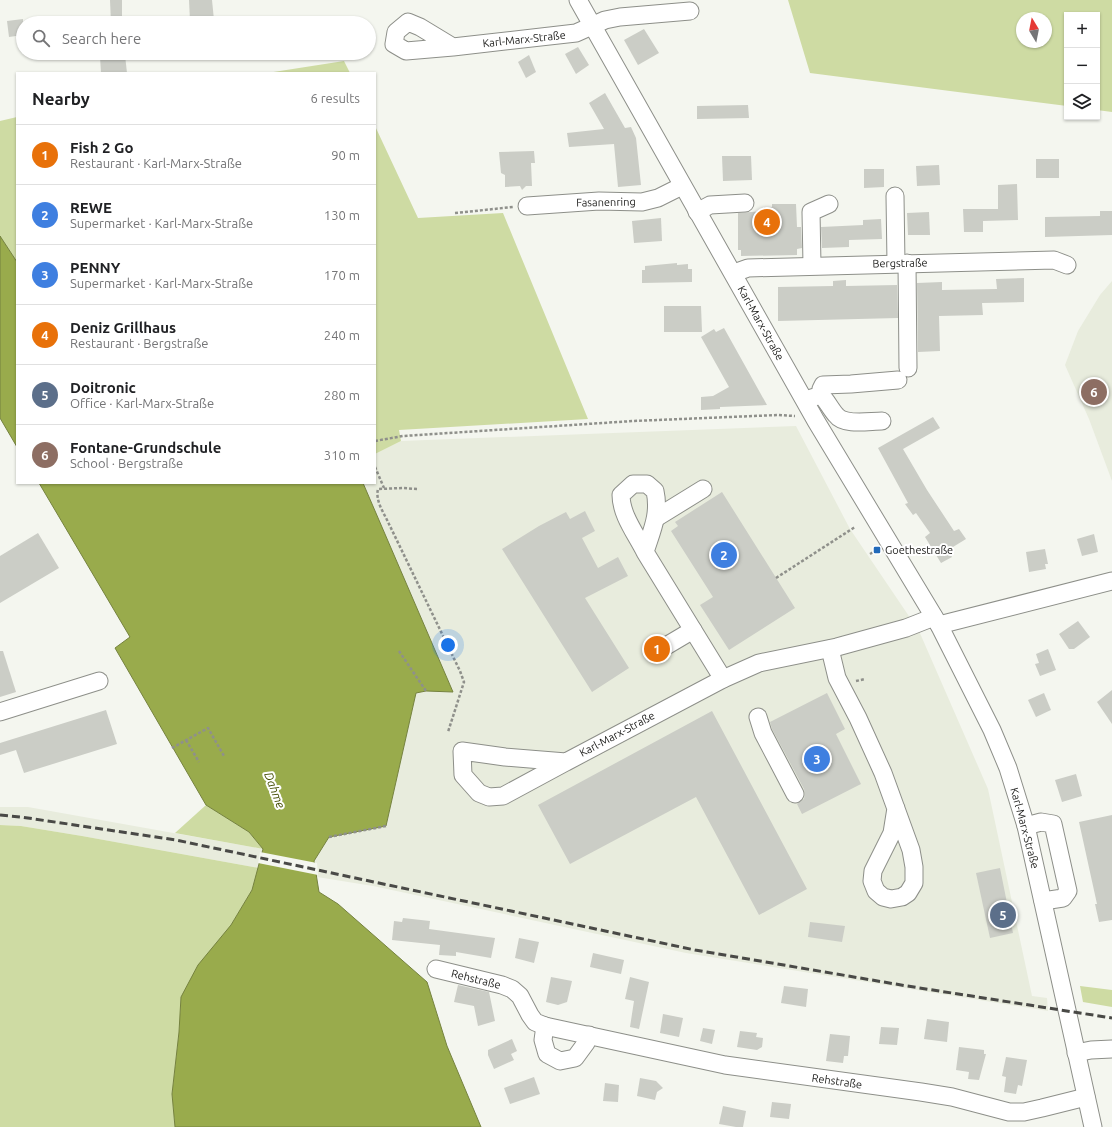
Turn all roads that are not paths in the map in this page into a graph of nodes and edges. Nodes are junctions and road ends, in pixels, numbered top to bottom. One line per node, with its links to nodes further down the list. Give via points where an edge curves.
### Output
1 (578, 0): 3 (street, Karl-Marx-Straße)
2 (690, 11): 3 (street, via 605,20)
3 (594, 26): 4 (street, Karl-Marx-Straße, via 576,33); 5 (street, Karl-Marx-Straße)
4 (453, 47)
5 (682, 186): 9 (street, Fasanenring, via 658,198 642,202 599,201); 10 (street, Karl-Marx-Straße)
6 (894, 196): 11 (street)
7 (746, 204): 10 (street, via 710,205)
8 (829, 204): 13 (street, via 811,212)
9 (527, 206)
10 (697, 212): 14 (street, Karl-Marx-Straße)
11 (902, 263): 12 (street, Bergstraße, via 1054,260); 13 (street, Bergstraße); 15 (street, via 903,374 851,384 823,385 820,388)
12 (1067, 265)
13 (812, 266): 14 (street, Bergstraße, via 748,268)
14 (734, 273): 16 (street, Karl-Marx-Straße)
15 (821, 395): 16 (street); 17 (street, via 836,416 843,421)
16 (805, 400): 22 (street, Karl-Marx-Straße)
17 (882, 421)
18 (704, 489): 19 (street)
19 (656, 518): 20 (street); 20 (street, via 656,491 647,484 633,484 621,495 623,510)
20 (645, 552): 23 (street)
21 (1112, 581): 22 (street)
22 (936, 621): 25 (street, Karl-Marx-Straße); 33 (street, Karl-Marx-Straße, via 992,730 1008,768)
23 (693, 630): 24 (street); 26 (street)
24 (666, 646)
25 (830, 649): 26 (street, Karl-Marx-Straße, via 759,663); 32 (street, via 836,678 872,748)
26 (723, 679): 30 (street, Karl-Marx-Straße)
27 (99, 681): 28 (street)
28 (0, 712)
29 (758, 717): 31 (street, via 763,733)
30 (566, 762): 30 (street, Karl-Marx-Straße, via 505,757 462,751 463,775 479,793 490,797 503,796)
31 (795, 794)
32 (896, 808): 32 (street, via 892,833 873,871 872,881 876,891 891,899 908,893 914,883 911,850)
33 (1026, 826): 34 (street, Karl-Marx-Straße); 34 (street, via 1041,822 1053,824 1065,876 1068,891 1063,898)
34 (1043, 901): 39 (street, Karl-Marx-Straße)
35 (436, 968): 36 (street, Rehstraße, via 512,989 520,996 535,1022)
36 (546, 1026): 37 (street, Rehstraße); 37 (street, via 543,1040 547,1054 560,1061 575,1058)
37 (589, 1035): 40 (street, Rehstraße, via 725,1066 929,1093 1009,1112 1024,1112)
38 (1112, 1048): 39 (street)
39 (1076, 1053): 40 (street, Karl-Marx-Straße)
40 (1086, 1098): 41 (street, Karl-Marx-Straße)
41 (1093, 1127)

